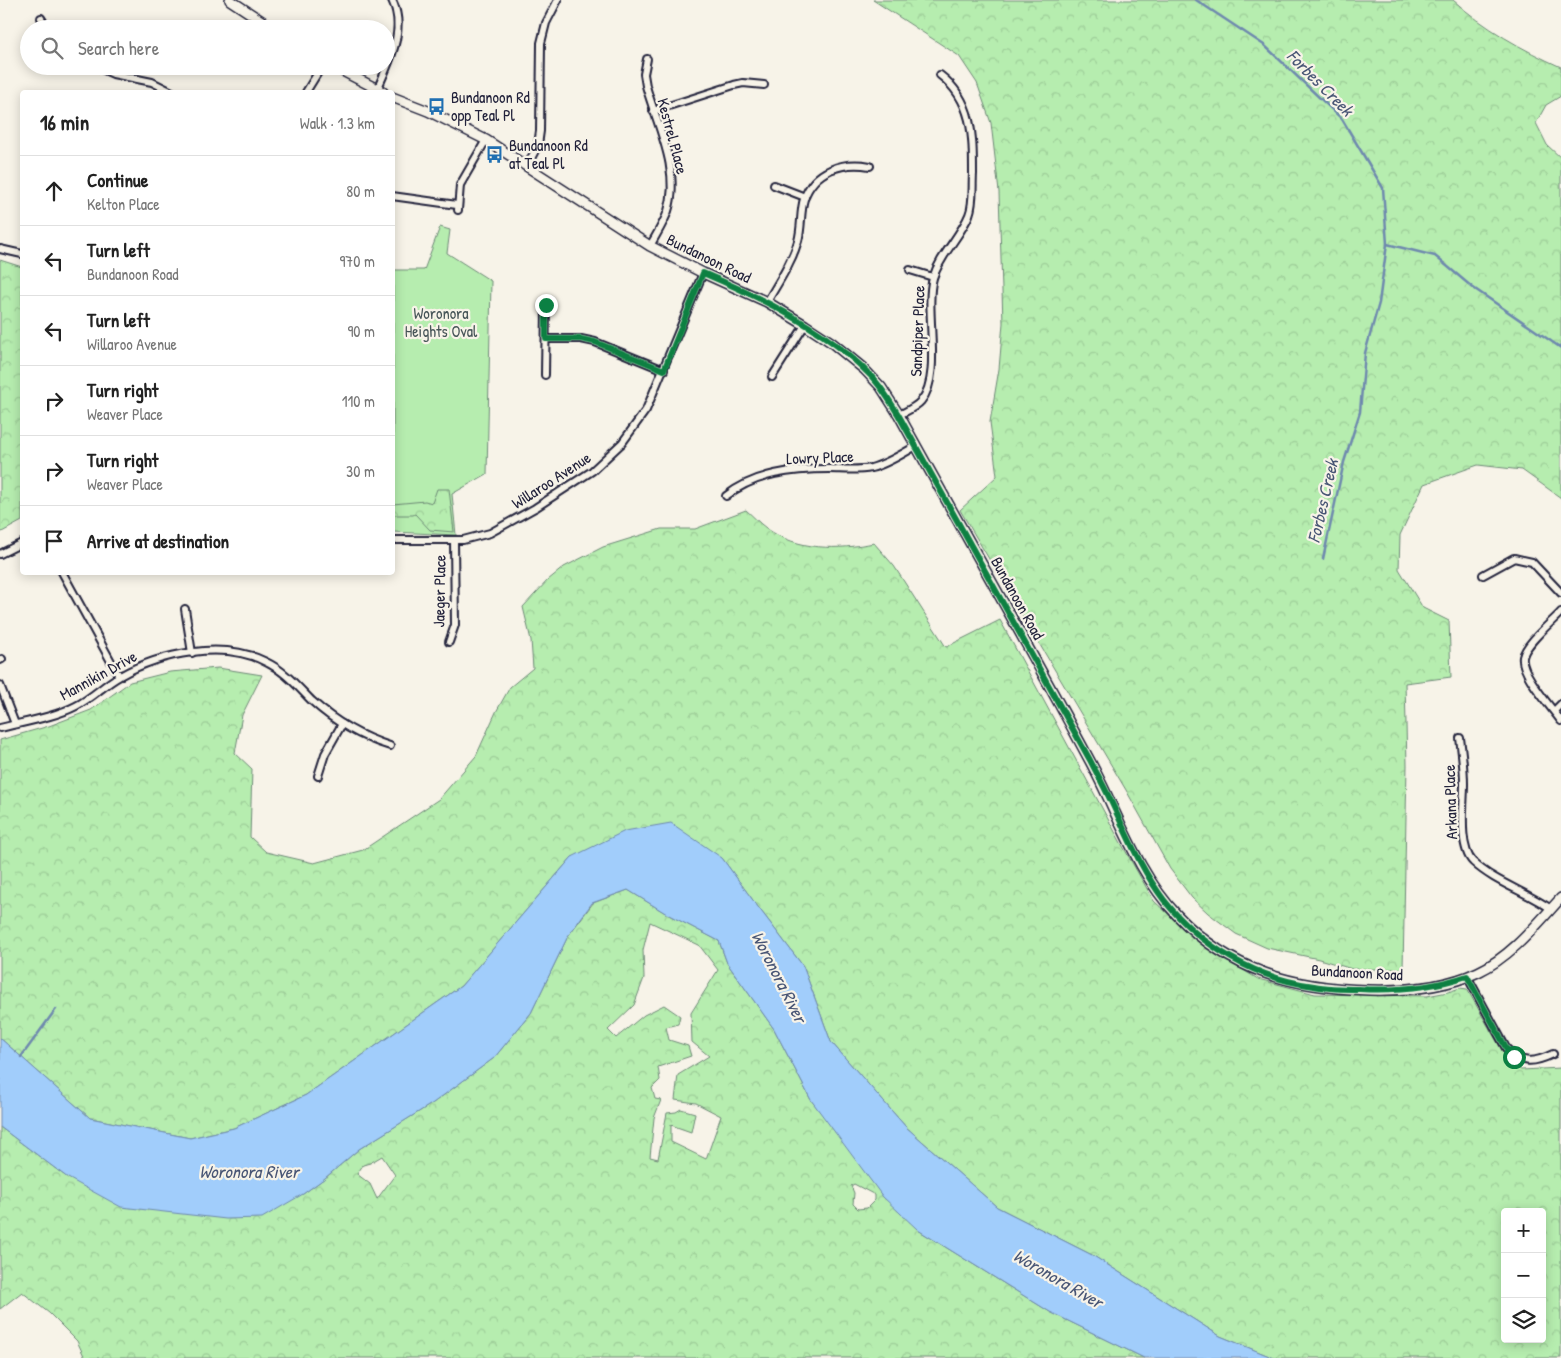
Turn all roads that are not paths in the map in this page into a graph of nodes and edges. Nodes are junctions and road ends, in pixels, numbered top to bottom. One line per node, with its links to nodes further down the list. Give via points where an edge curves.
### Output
1 (230, 0): 4 (street)
2 (392, 0): 5 (street, via 397,18)
3 (558, 0): 20 (street, via 546,23 541,43 540,132 538,145)
4 (260, 20)
5 (395, 45)
6 (647, 59): 18 (street, Kestrel Place, via 644,74)
7 (118, 75): 13 (street, via 152,82)
8 (316, 75): 14 (street)
9 (350, 75): 15 (street)
10 (385, 75): 16 (street)
11 (940, 75): 30 (street, Sandpiper Place, via 959,94 970,123 972,195 970,213)
12 (764, 85): 18 (street, via 734,84)
13 (166, 90)
14 (307, 90)
15 (378, 90)
16 (380, 90)
17 (395, 98): 19 (street, Bundanoon Road)
18 (653, 110): 25 (street, Kestrel Place, via 668,158 672,186 668,212)
19 (486, 140): 20 (street, Bundanoon Road); 23 (street, via 460,185 457,208)
20 (527, 166): 25 (street, Bundanoon Road)
21 (870, 166): 24 (street, via 856,163 830,169 816,180)
22 (774, 186): 24 (street)
23 (395, 197)
24 (805, 197): 31 (street, via 794,252)
25 (650, 246): 29 (street, Bundanoon Road)
26 (0, 249): 27 (street)
27 (20, 254)
28 (910, 270): 30 (street)
29 (703, 273): 31 (street, Bundanoon Road); 35 (street, Willaroo Avenue)
30 (933, 277): 38 (street, Sandpiper Place, via 929,388 922,400)
31 (767, 302): 33 (street, Bundanoon Road)
32 (546, 305): 34 (street)
33 (805, 325): 37 (street); 38 (street, Bundanoon Road, via 864,368 881,387)
34 (546, 339): 35 (street, via 595,342); 36 (street)
35 (664, 370): 42 (street, Willaroo Avenue, via 639,421 592,472 501,528)
36 (545, 375)
37 (772, 377)
38 (899, 416): 39 (street, Bundanoon Road)
39 (916, 446): 40 (street, Lowry Place, via 878,466 859,470 787,470 746,484); 65 (street, Bundanoon Road, via 1085,751 1143,868 1164,900 1190,928 1247,966 1313,986 1402,990)
40 (726, 496)
41 (395, 540): 42 (street, Willaroo Avenue)
42 (454, 540): 50 (street, Jaeger Place, via 455,625)
43 (20, 544): 44 (street)
44 (0, 554)
45 (64, 575): 52 (street)
46 (1483, 576): 47 (street, via 1514,558 1532,562)
47 (1561, 593)
48 (185, 609): 51 (street)
49 (1561, 612): 55 (street, via 1530,644 1523,658 1525,671)
50 (448, 642)
51 (192, 652): 52 (street, Mannikin Drive, via 158,659); 58 (street, Mannikin Drive, via 230,651 260,659 288,676)
52 (119, 676): 57 (street, Mannikin Drive, via 75,707)
53 (0, 685): 57 (street)
54 (1561, 704): 55 (street)
55 (1554, 711): 56 (street)
56 (1561, 721)
57 (15, 724): 59 (street, Mannikin Drive)
58 (342, 724): 61 (street, Mannikin Drive); 62 (street, via 324,754)
59 (0, 728)
60 (1460, 738): 64 (street, Arkana Place, via 1464,839 1468,855 1485,871)
61 (390, 746)
62 (318, 776)
63 (1561, 898): 64 (street, Bundanoon Road)
64 (1551, 909): 65 (street, Bundanoon Road, via 1512,950)
65 (1467, 976): 66 (street, via 1514,1057 1533,1062)
66 (1553, 1054)

